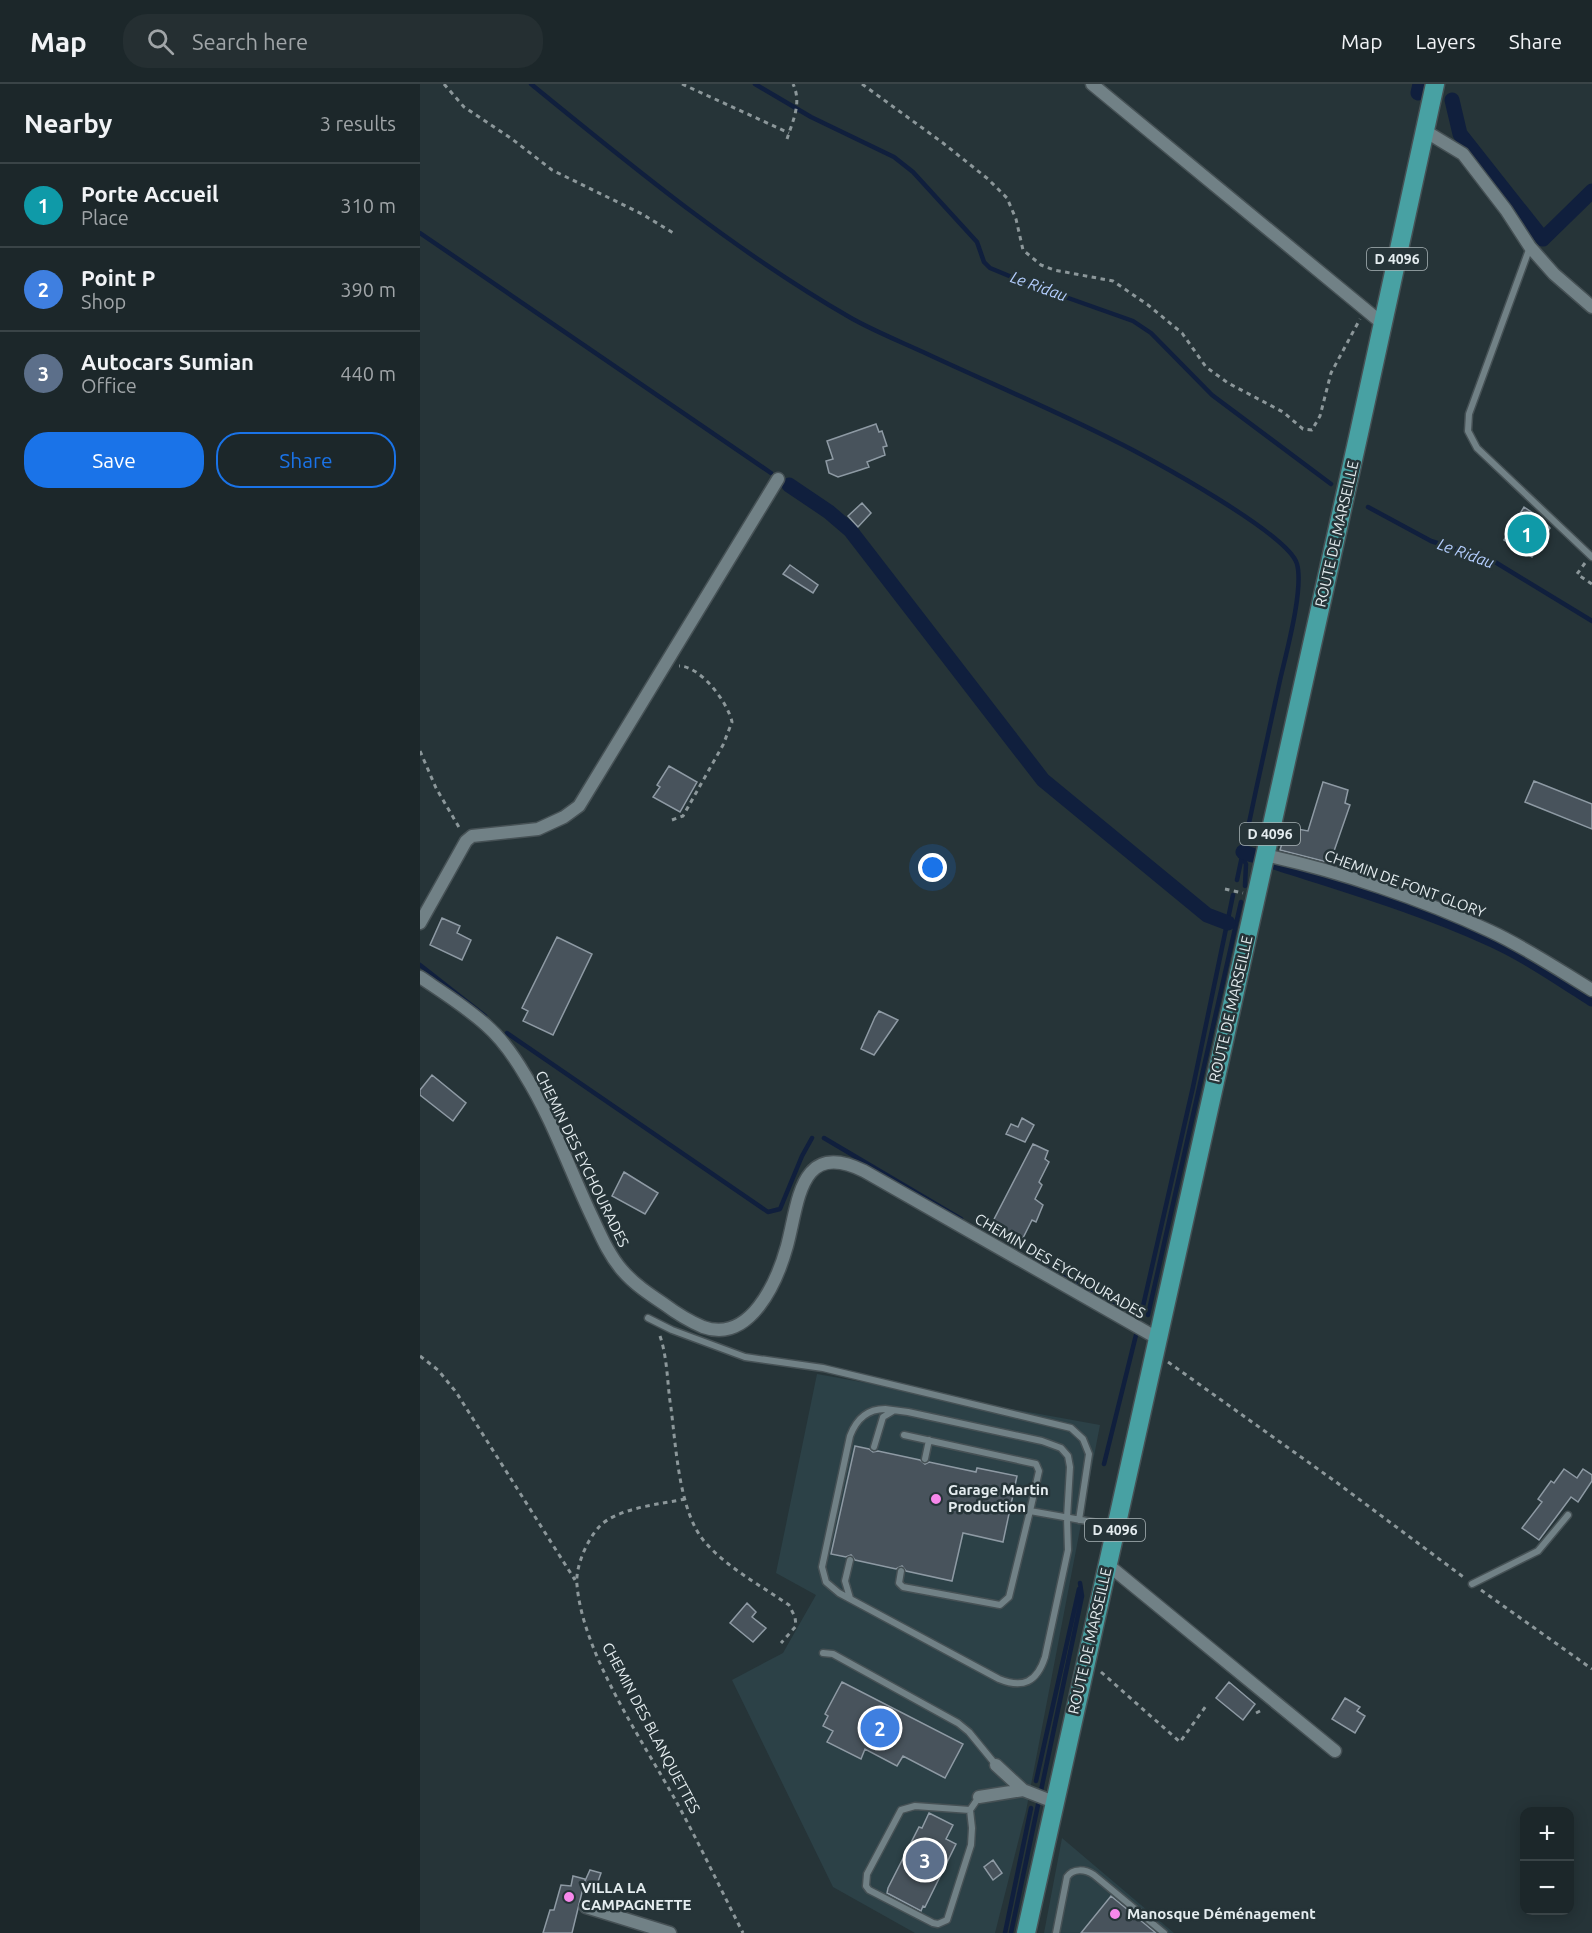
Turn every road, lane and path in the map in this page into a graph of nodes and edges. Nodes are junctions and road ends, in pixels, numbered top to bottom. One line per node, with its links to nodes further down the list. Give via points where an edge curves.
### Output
1 (444, 84): 10 (path, via 464,107 552,170)
2 (682, 84): 8 (path)
3 (793, 84): 8 (path, via 799,96)
4 (862, 84): 13 (path, via 943,143 1007,198 1023,250 1041,265 1113,281 1182,333 1206,367 1283,412 1303,429 1312,430 1320,416 1331,373)
5 (1092, 84): 13 (street)
6 (1435, 84): 7 (main road, ROUTE DE MARSEILLE / D 4096)
7 (1425, 130): 11 (street, via 1467,159); 14 (main road, ROUTE DE MARSEILLE / D 4096)
8 (789, 133): 9 (path)
9 (787, 139)
10 (675, 234)
11 (1530, 247): 12 (street); 16 (lane, via 1469,414 1468,430 1477,448)
12 (1592, 308)
13 (1366, 310): 14 (street)
14 (1383, 324): 21 (main road, ROUTE DE MARSEILLE / D 4096)
15 (778, 479): 17 (street)
16 (1592, 557)
17 (663, 670): 19 (path, via 682,665 704,677 724,703 732,722 683,816); 20 (street, via 579,806 538,829 479,834)
18 (420, 751): 20 (path)
19 (672, 820)
20 (466, 841): 22 (street)
21 (1265, 855): 24 (street, CHEMIN DE FONT GLORY, via 1368,884 1490,931); 26 (main road, ROUTE DE MARSEILLE / D 4096)
22 (420, 923)
23 (420, 977): 26 (street, CHEMIN DES EYCHOURADES, via 485,1024 514,1059 534,1090 617,1264 638,1286 690,1321 725,1330 755,1312 784,1257 803,1183 819,1166 836,1161 864,1171)
24 (1592, 990)
25 (648, 1318): 33 (path, via 666,1353); 37 (lane, via 745,1357 823,1368 1071,1428 1083,1439 1089,1454)
26 (1156, 1345): 38 (main road, ROUTE DE MARSEILLE / D 4096); 43 (path)
27 (420, 1356): 42 (path, via 456,1392)
28 (899, 1410): 31 (lane, via 883,1417); 36 (lane, via 1061,1448 1070,1467); 44 (lane, via 868,1412 857,1423 848,1443 822,1567 826,1582)
29 (904, 1435): 30 (lane)
30 (929, 1440): 32 (lane); 34 (lane, via 1036,1464 1039,1471)
31 (874, 1448)
32 (925, 1459)
33 (685, 1499): 42 (path, CHEMIN DES BLANQUETTES, via 616,1515 601,1524 587,1542); 45 (path, via 694,1527 704,1541 789,1605 795,1626)
34 (1030, 1511): 36 (lane); 41 (lane, via 1009,1597 1003,1603 994,1605 903,1587 899,1583)
35 (1568, 1515): 43 (lane, via 1538,1551)
36 (1067, 1518): 37 (lane); 44 (lane, via 1068,1550 1044,1657 1040,1671 1027,1682 999,1679)
37 (1079, 1520): 38 (lane)
38 (1116, 1527): 40 (main road, ROUTE DE MARSEILLE / D 4096)
39 (850, 1560): 44 (lane, via 845,1581)
40 (1107, 1564): 47 (main road, ROUTE DE MARSEILLE / D 4096); 50 (street)
41 (901, 1571)
42 (576, 1582): 58 (path, CHEMIN DES BLANQUETTES, via 582,1615 604,1670)
43 (1472, 1584): 48 (path)
44 (850, 1598)
45 (781, 1643)
46 (823, 1653): 51 (lane, via 833,1654 958,1723)
47 (1086, 1659): 49 (path, via 1179,1742); 54 (main road, ROUTE DE MARSEILLE / D 4096)
48 (1592, 1669)
49 (1206, 1706)
50 (1335, 1751)
51 (996, 1765): 52 (street)
52 (1023, 1790): 53 (street); 54 (street)
53 (979, 1797): 55 (lane)
54 (1054, 1802): 59 (main road, ROUTE DE MARSEILLE / D 4096)
55 (970, 1810): 55 (lane, via 915,1806 901,1810 867,1874 869,1890 933,1923 947,1920 971,1845)
56 (586, 1907): 57 (street)
57 (670, 1933)
58 (743, 1933)
59 (1026, 1933)
60 (1056, 1933): 61 (lane, via 1066,1877 1081,1870 1094,1875)
61 (1164, 1933)

